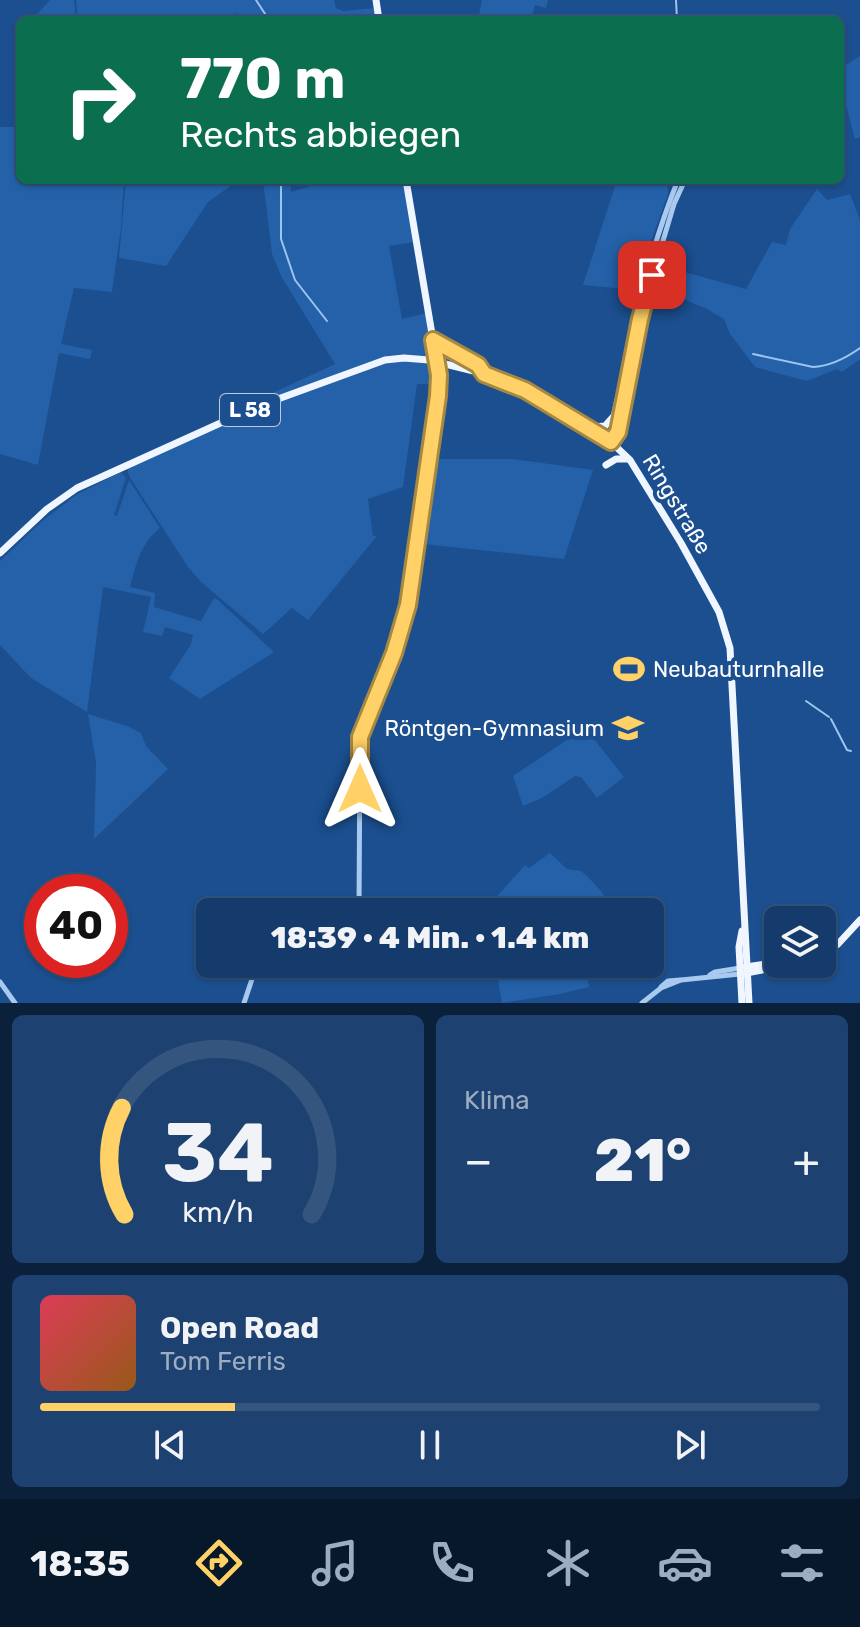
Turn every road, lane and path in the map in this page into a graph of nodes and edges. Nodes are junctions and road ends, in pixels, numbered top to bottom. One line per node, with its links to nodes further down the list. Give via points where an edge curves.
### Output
1 (407, 184): 4 (main road)
2 (680, 184): 3 (street)
3 (642, 301): 6 (street); 8 (street, via 618,432)
4 (433, 340): 5 (main road, via 478,365); 12 (street, bridge, via 438,396 408,605 360,737)
5 (484, 374): 7 (main road, Ringstraße / L 58); 11 (main road, Ringstraße / L 58, via 400,358 339,375 77,488)
6 (613, 417): 7 (main road, via 605,426); 8 (street)
7 (589, 427): 8 (main road, Ringstraße / L 58)
8 (611, 442): 9 (main road, Ringstraße / L 58)
9 (630, 460): 10 (main road); 17 (main road, Ringstraße / L 58, via 709,594 728,639)
10 (606, 465)
11 (0, 553)
12 (359, 898)
13 (860, 920): 14 (main road)
14 (836, 945)
15 (764, 965): 17 (main road)
16 (764, 968): 17 (main road)
17 (744, 970): 22 (street, via 668,981); 23 (main road, Ringstraße); 24 (main road, Ringstraße)
18 (252, 978): 21 (street)
19 (0, 982): 20 (street)
20 (15, 1003)
21 (244, 1003)
22 (642, 1003)
23 (742, 1003)
24 (749, 1003)

